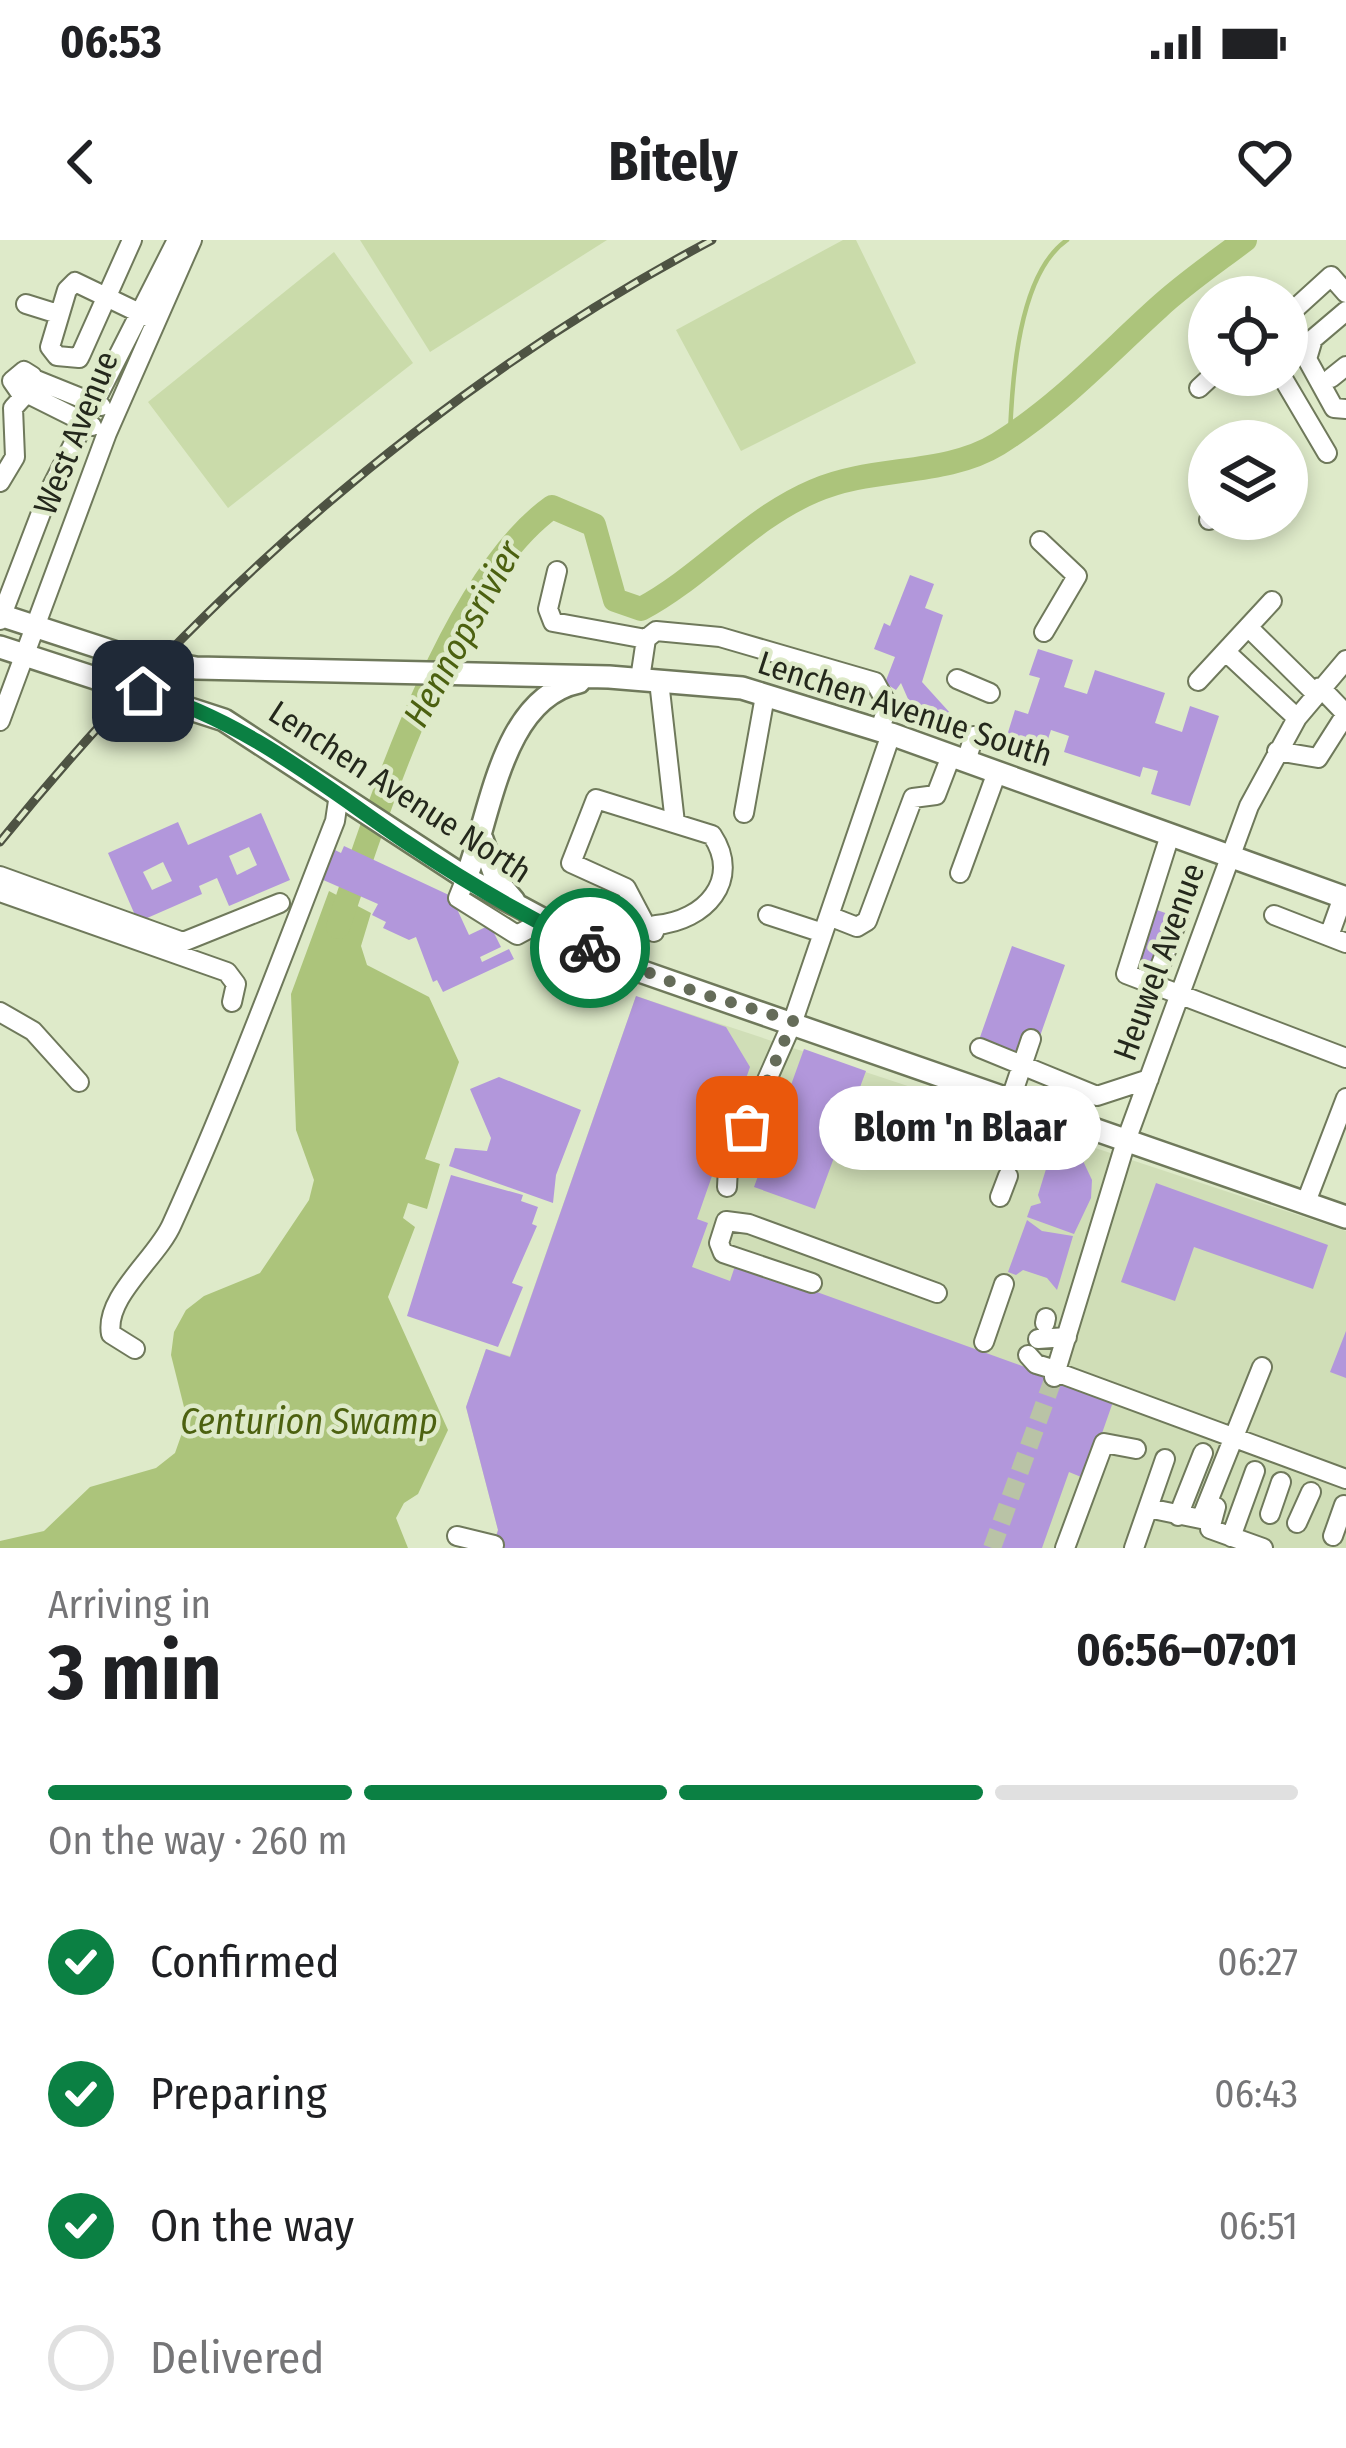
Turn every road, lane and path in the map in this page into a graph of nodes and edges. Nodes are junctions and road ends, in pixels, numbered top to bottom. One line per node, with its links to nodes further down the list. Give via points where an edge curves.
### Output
1 (132, 240): 7 (street)
2 (177, 240): 12 (street, West Avenue)
3 (192, 240): 12 (street, West Avenue)
4 (1346, 259): 5 (street)
5 (1331, 276): 6 (street); 8 (street)
6 (1346, 293)
7 (107, 294): 11 (street, via 75,282); 11 (street, via 75,361 50,346); 12 (street)
8 (1308, 297)
9 (26, 304): 11 (street)
10 (1346, 311): 16 (street, via 1307,349 1308,367)
11 (58, 314)
12 (146, 316): 15 (street, West Avenue); 17 (street, West Avenue)
13 (19, 384): 15 (street); 18 (street); 21 (street, via 15,458)
14 (1294, 396): 20 (street)
15 (94, 403): 17 (street); 18 (street, West Avenue)
16 (1345, 412)
17 (116, 414): 19 (street, West Avenue)
18 (84, 423): 19 (street); 25 (street, West Avenue)
19 (107, 433): 26 (street, West Avenue)
20 (1328, 453)
21 (0, 482)
22 (1040, 541): 28 (street, via 1078,576)
23 (557, 571): 29 (street, via 548,609 553,622)
24 (1272, 601): 27 (street)
25 (0, 617): 26 (main road, Lenchen Avenue South)
26 (32, 625): 32 (street, West Avenue); 34 (main road, Lenchen Avenue South, via 196,668)
27 (1248, 627): 31 (street); 38 (street)
28 (1044, 632)
29 (646, 639): 36 (street); 43 (street, via 695,632 875,682 888,706)
30 (0, 647): 32 (main road, Lenchen Avenue North)
31 (1226, 652): 37 (street); 41 (street)
32 (23, 656): 42 (street, West Avenue); 48 (main road, Lenchen Avenue North, via 224,720)
33 (1343, 668): 38 (street, Heuwel Avenue)
34 (609, 676): 36 (main road, Lenchen Avenue South); 52 (main road, via 557,687 529,710)
35 (957, 679): 39 (street)
36 (649, 680): 40 (main road, Lenchen Avenue South); 50 (street)
37 (1198, 681)
38 (1318, 690): 41 (street, Heuwel Avenue); 45 (street, via 1346,714 1318,758)
39 (990, 693)
40 (765, 696): 43 (main road, Lenchen Avenue South); 49 (street)
41 (1297, 718): 45 (street, Heuwel Avenue)
42 (0, 721)
43 (885, 732): 46 (main road, Lenchen Avenue South); 65 (street)
44 (974, 736): 46 (street)
45 (1277, 751): 53 (street, Heuwel Avenue)
46 (958, 759): 47 (main road, Lenchen Avenue South); 65 (street, via 936,795 913,798 867,921)
47 (997, 772): 51 (main road, Lenchen Avenue South); 54 (street)
48 (341, 795): 56 (main road, Lenchen Avenue North); 95 (street, via 170,1231 111,1314 111,1334)
49 (744, 813)
50 (675, 823): 67 (street, via 712,835 724,870 711,902); 67 (street, via 596,799 571,859 626,888)
51 (1170, 835): 53 (main road, Lenchen Avenue South); 59 (street)
52 (482, 839): 56 (main road); 63 (main road, via 507,895)
53 (1229, 856): 60 (main road, Lenchen Avenue South); 66 (street, Heuwel Avenue)
54 (960, 873)
55 (0, 876): 58 (street, via 183,942)
56 (466, 878): 63 (main road, Lenchen Avenue North)
57 (0, 892): 71 (street, via 227,973 236,983)
58 (280, 903)
59 (1149, 903): 64 (street); 69 (street, via 1126,974)
60 (1345, 903): 68 (street)
61 (768, 915): 65 (street)
62 (1274, 915): 68 (street)
63 (552, 916): 67 (street); 73 (main road, Lenchen Avenue North, via 637,970)
64 (1179, 916): 66 (street); 69 (street)
65 (826, 924): 73 (street)
66 (1205, 925): 70 (street, Heuwel Avenue)
67 (645, 933)
68 (1336, 939)
69 (1154, 982): 70 (street)
70 (1180, 995): 76 (street, via 1229,1024); 78 (street, Heuwel Avenue)
71 (232, 1002)
72 (0, 1012): 79 (street, via 32,1031)
73 (793, 1021): 80 (main road, Lenchen Avenue North); 86 (street)
74 (1031, 1039): 77 (street)
75 (980, 1048): 77 (street)
76 (1346, 1058)
77 (1022, 1064): 78 (street, via 1097,1096); 80 (street)
78 (1149, 1078): 83 (street, Heuwel Avenue)
79 (80, 1082)
80 (1011, 1098): 82 (main road, Lenchen Avenue North)
81 (1346, 1098): 88 (street)
82 (1035, 1106): 83 (main road, Lenchen Avenue North); 84 (street, via 1013,1151)
83 (1127, 1138): 88 (main road, Lenchen Avenue North); 93 (street, Heuwel Avenue)
84 (981, 1139)
85 (1008, 1176): 87 (street)
86 (727, 1186)
87 (1000, 1197)
88 (1306, 1202): 89 (main road, Lenchen Avenue North)
89 (1345, 1222)
90 (818, 1249): 90 (street, via 808,1281 723,1252 719,1243 726,1221); 92 (street)
91 (1004, 1284): 94 (street)
92 (937, 1292)
93 (1067, 1337): 97 (street, Heuwel Avenue); 97 (street, via 1039,1334 1036,1364)
94 (984, 1342)
95 (135, 1349)
96 (1262, 1367): 98 (street)
97 (1055, 1373): 98 (street)
98 (1236, 1439): 103 (street); 109 (street, via 1202,1518); 113 (street, via 1209,1528)
99 (1136, 1449): 115 (street, via 1104,1443)
100 (1203, 1453): 109 (street)
101 (1165, 1459): 107 (street)
102 (1255, 1472): 113 (street)
103 (1346, 1479)
104 (1281, 1482): 108 (street)
105 (1311, 1492): 110 (street)
106 (1344, 1505): 112 (street)
107 (1148, 1508): 109 (street); 116 (street)
108 (1270, 1514)
109 (1178, 1516)
110 (1297, 1523)
111 (457, 1536): 114 (street)
112 (1333, 1536)
113 (1231, 1537): 117 (street)
114 (494, 1545)
115 (1065, 1548)
116 (1134, 1548)
117 (1263, 1548)

